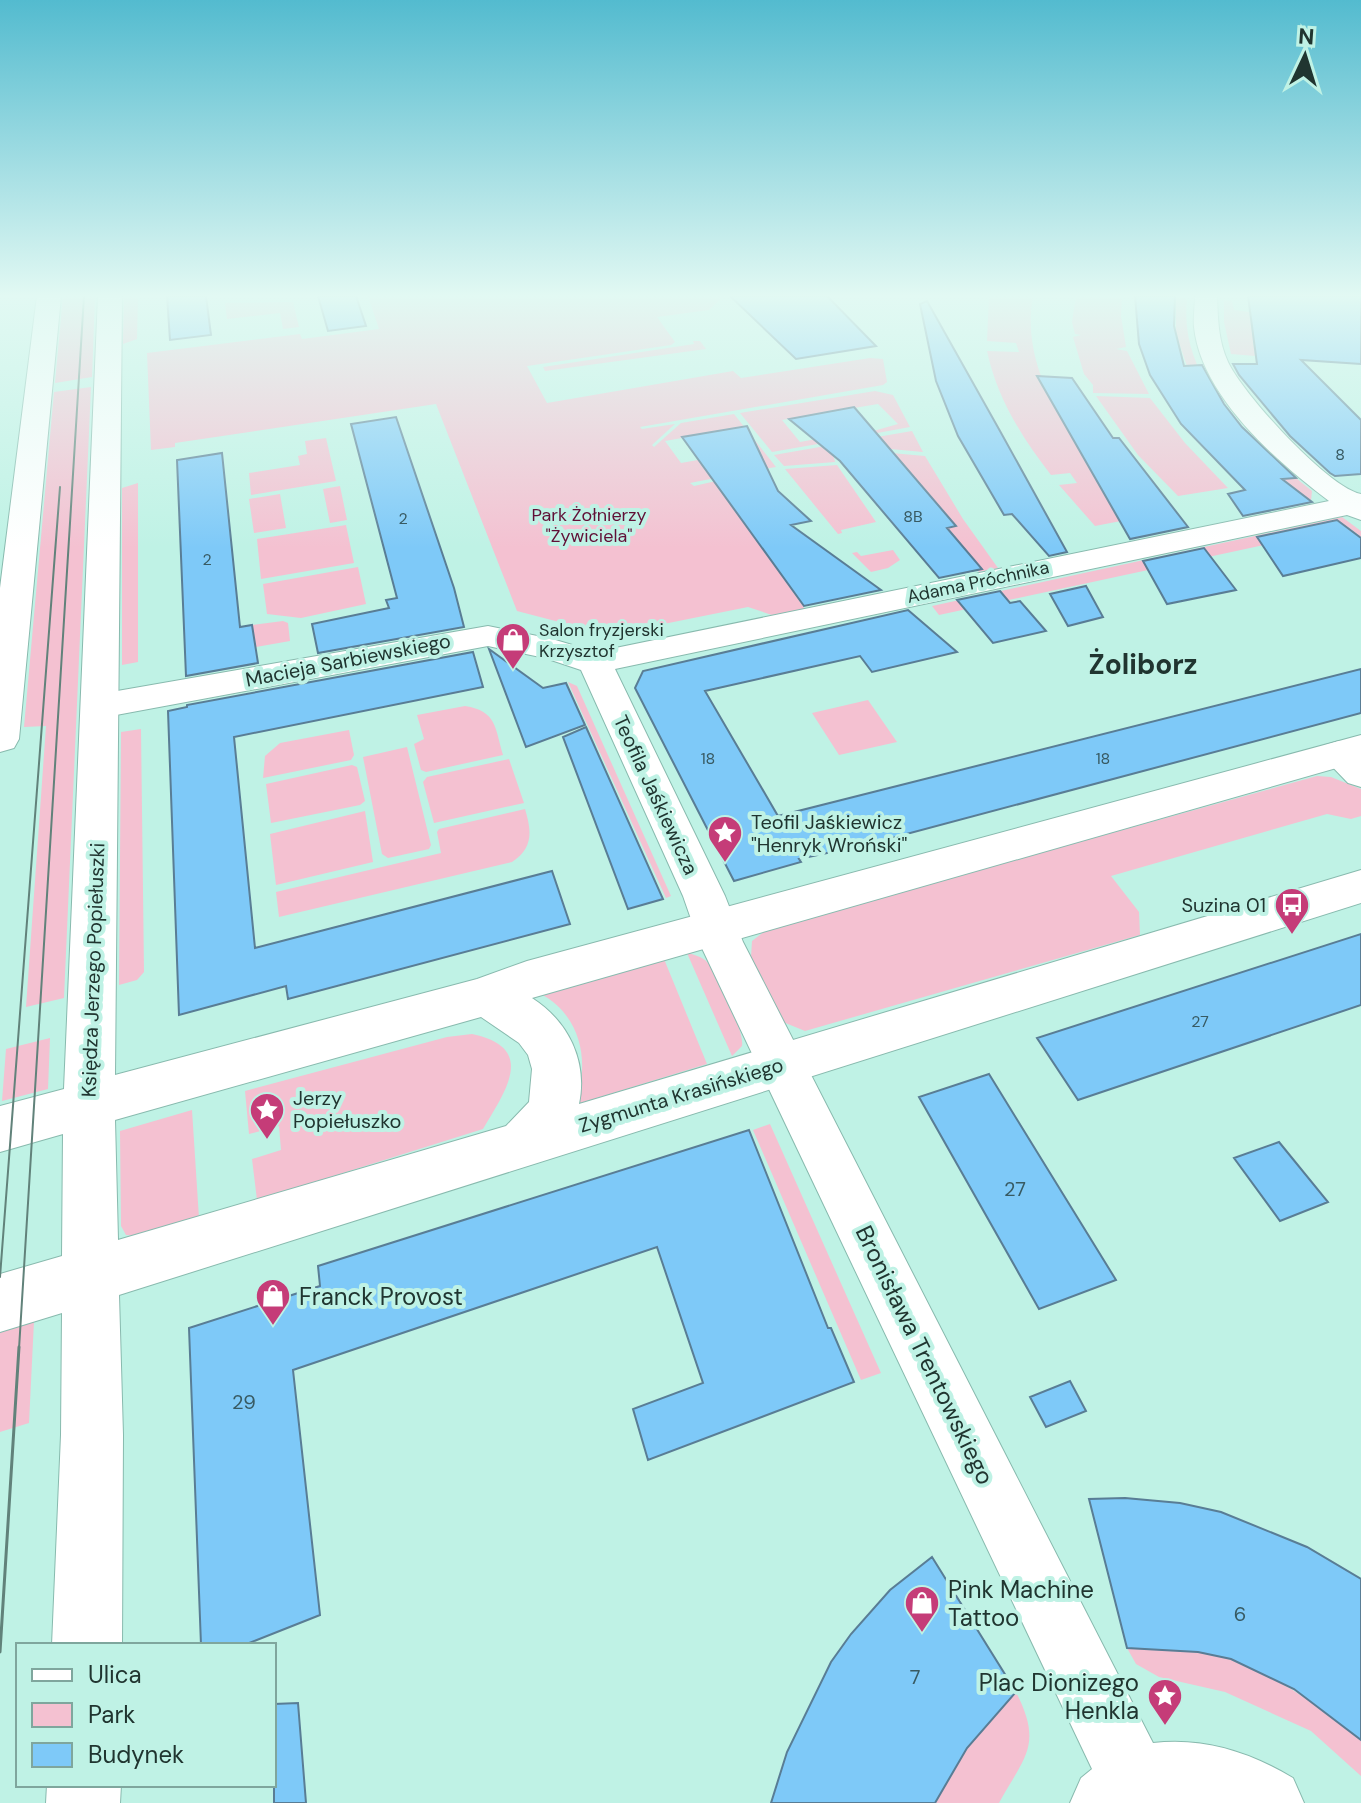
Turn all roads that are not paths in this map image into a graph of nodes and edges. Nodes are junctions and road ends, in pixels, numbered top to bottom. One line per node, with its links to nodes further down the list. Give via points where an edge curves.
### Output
1 (40, 380): 7 (main road)
2 (108, 380): 6 (main road, Księdza Jerzego Popiełuszki)
3 (1226, 380): 4 (street, via 1284,449)
4 (1358, 506): 5 (street, Adama Próchnika)
5 (595, 663): 6 (street, Macieja Sarbiewskiego, via 488,636); 10 (street, Teofila Jaśkiewicza)
6 (100, 706): 13 (main road, Księdza Jerzego Popiełuszki)
7 (0, 739)
8 (1354, 759): 10 (main road)
9 (1361, 886): 12 (main road, Zygmunta Krasińskiego)
10 (716, 927): 11 (main road); 12 (street, Bronisława Trentowskiego)
11 (482, 997): 13 (main road); 15 (main road, via 532,1025 550,1044 558,1068 549,1115)
12 (781, 1064): 15 (main road, Zygmunta Krasińskiego); 19 (street, Bronisława Trentowskiego)
13 (89, 1105): 14 (main road); 16 (main road, Księdza Jerzego Popiełuszki)
14 (0, 1129)
15 (524, 1143): 16 (main road, Zygmunta Krasińskiego)
16 (88, 1278): 17 (main road, Zygmunta Krasińskiego); 18 (main road, Księdza Jerzego Popiełuszki, via 92,1435)
17 (0, 1303)
18 (87, 1643)
19 (1120, 1793): 20 (street, via 1192,1775 1253,1793)
20 (1268, 1803)

